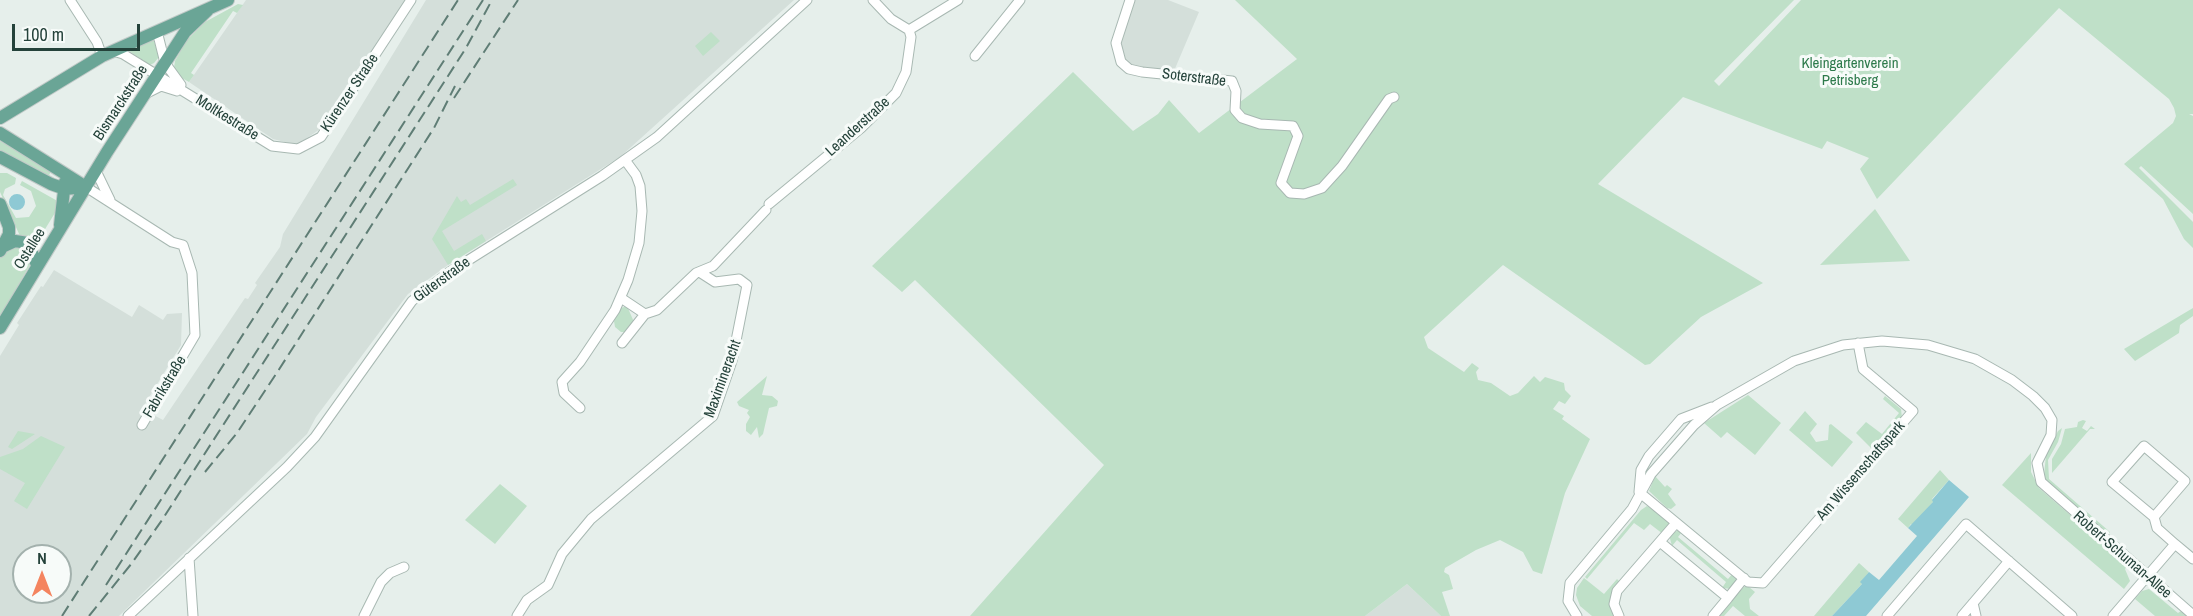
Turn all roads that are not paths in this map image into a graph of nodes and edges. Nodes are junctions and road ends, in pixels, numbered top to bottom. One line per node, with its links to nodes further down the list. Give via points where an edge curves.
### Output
1 (70, 0): 12 (street)
2 (228, 0): 9 (main road)
3 (411, 0): 21 (street, Kürenzer Straße, via 321,137 298,149)
4 (807, 0): 23 (street, Güterstraße, via 665,131)
5 (873, 0): 10 (street, via 891,19)
6 (958, 0): 10 (street)
7 (1020, 0): 13 (street)
8 (1130, 0): 18 (street, Soterstraße, via 1116,43 1121,63 1142,72 1232,81 1236,86 1237,114 1260,124 1293,126 1298,136 1281,183 1290,193 1304,194 1322,188)
9 (207, 11): 11 (main road); 14 (main road, Bismarckstraße, via 185,32)
10 (909, 30): 33 (street, Leanderstraße, via 906,72 896,93 768,207 713,266)
11 (157, 31): 12 (main road); 14 (street, Moltkestraße)
12 (107, 54): 15 (street, Moltkestraße, via 123,54); 19 (main road)
13 (975, 56)
14 (165, 63): 15 (main road, Bismarckstraße); 17 (street, Moltkestraße)
15 (157, 75): 16 (main road, Bismarckstraße); 17 (street, Moltkestraße)
16 (145, 94): 17 (street, Moltkestraße, via 161,86); 25 (main road, Bismarckstraße)
17 (188, 94): 21 (street, Moltkestraße)
18 (1394, 97)
19 (2, 114)
20 (0, 133): 24 (main road)
21 (266, 143)
22 (0, 157): 26 (main road)
23 (625, 160): 34 (street, via 640,186 642,211 639,243); 46 (street, Güterstraße, via 448,273 412,301 315,437)
24 (58, 168): 26 (main road, via 64,176); 27 (main road)
25 (96, 171): 27 (main road, Bismarckstraße); 29 (street)
26 (65, 189): 27 (main road); 30 (main road)
27 (84, 191): 29 (street); 30 (main road, Ostallee)
28 (0, 204): 31 (main road, via 9,227)
29 (115, 206): 40 (street, Fabrikstraße, via 183,245 192,273 195,335)
30 (58, 232): 32 (main road, Ostallee)
31 (1, 249): 32 (main road, via 15,242 28,243)
32 (37, 265): 36 (main road, Ostallee)
33 (701, 273): 35 (street, via 696,273 657,310); 58 (street, Maximineracht, via 715,282 738,279 747,285 732,361 712,417 607,504 574,537 548,585 527,600)
34 (621, 298): 35 (street); 39 (street, via 597,339 562,382 564,393)
35 (645, 314): 38 (street)
36 (0, 328)
37 (1858, 343): 41 (street, via 1794,361 1717,405 1694,425); 50 (street, Robert-Schuman-Allee, via 1903,342 1939,347 1984,364 2028,392 2052,420 2051,435 2038,459 2041,482); 51 (street, Am Wissenschaftspark, via 1863,369 1913,411 1763,583 1755,585)
38 (622, 344)
39 (580, 408)
40 (142, 425)
41 (1640, 492): 43 (street); 59 (street, via 1632,509 1570,583 1568,601)
42 (2154, 518): 42 (street, via 2112,482 2144,446 2185,481); 45 (street, via 2157,528)
43 (1676, 523): 44 (street); 51 (street)
44 (1660, 542): 52 (street); 60 (street, via 1617,591 1615,606)
45 (2175, 544): 47 (street); 50 (street)
46 (189, 558): 55 (street, Güterstraße); 56 (street)
47 (2193, 559)
48 (2009, 561): 53 (street); 62 (street, via 1966,524); 65 (street)
49 (404, 567): 57 (street, via 381,582)
50 (2147, 577): 54 (street, Robert-Schuman-Allee); 66 (street)
51 (1744, 578): 52 (street)
52 (1728, 598): 61 (street)
53 (1973, 603): 63 (street); 64 (street)
54 (2193, 615)
55 (128, 616)
56 (193, 616)
57 (364, 616)
58 (517, 616)
59 (1576, 616)
60 (1619, 616)
61 (1713, 616)
62 (1887, 616)
63 (1962, 616)
64 (1976, 616)
65 (2072, 616)
66 (2113, 616)

